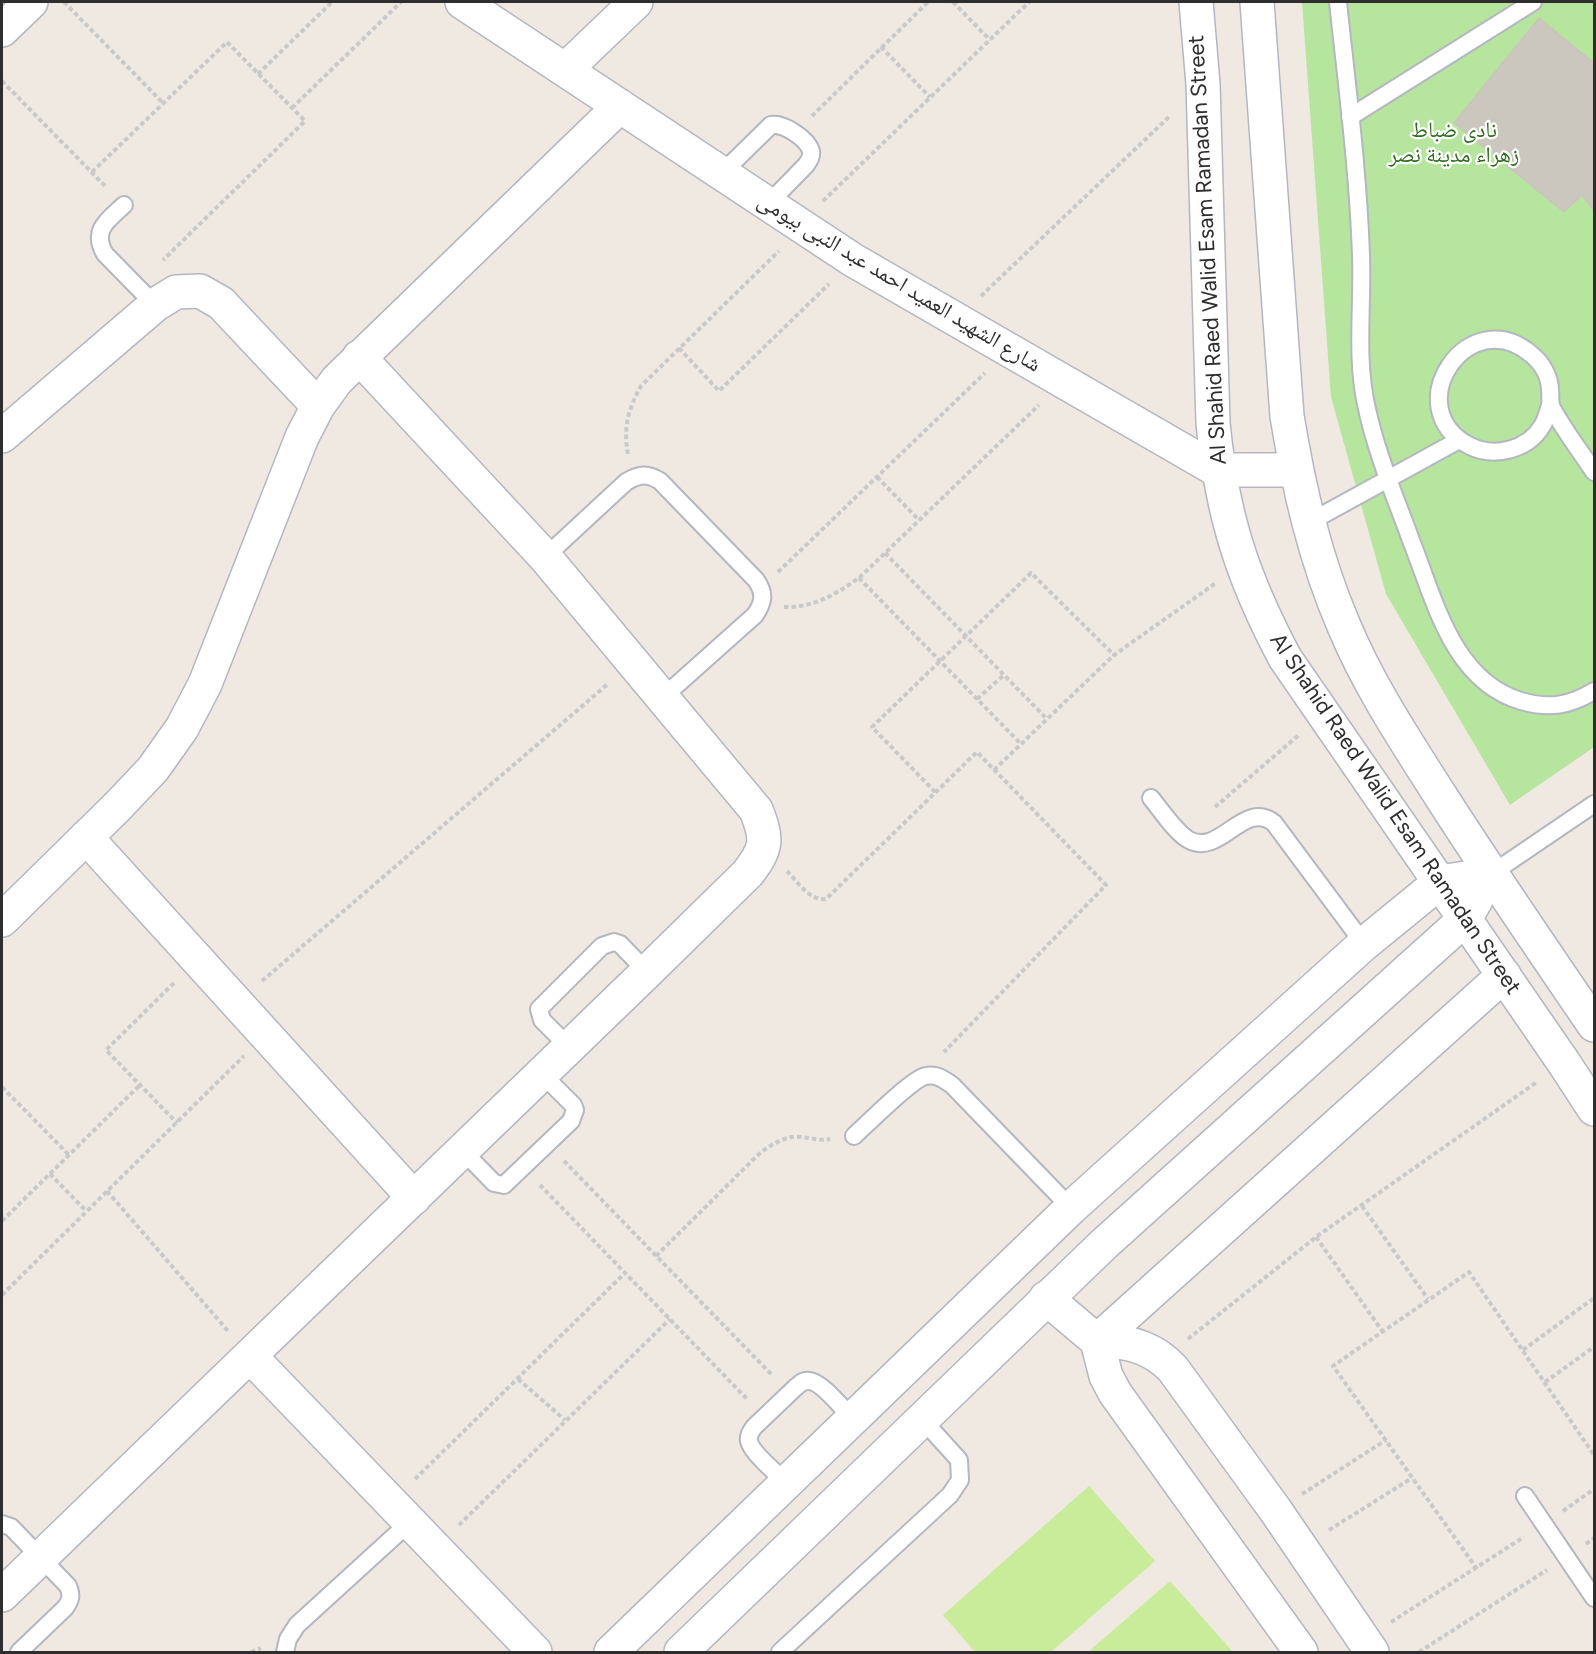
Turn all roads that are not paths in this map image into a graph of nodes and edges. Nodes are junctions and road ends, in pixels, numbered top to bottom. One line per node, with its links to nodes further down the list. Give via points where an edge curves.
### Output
1 (31, 2): 8 (street)
2 (462, 2): 9 (street, شارع الشهيد العميد احمد عبد النبى بيومى)
3 (636, 2): 9 (street)
4 (1196, 2): 21 (street, Al Shahid Raed Walid Esam Ramadan Street, via 1203,84)
5 (1257, 2): 22 (street, Al Shahid Raed Walid Esam Ramadan Street, via 1282,362)
6 (1338, 2): 11 (lane)
7 (1533, 2): 11 (lane)
8 (2, 30)
9 (566, 69): 10 (street, شارع الشهيد العميد احمد عبد النبى بيومى)
10 (620, 106): 12 (street, شارع الشهيد العميد احمد عبد النبى بيومى); 16 (street)
11 (1350, 117): 24 (lane, via 1361,255 1360,356 1366,409)
12 (722, 173): 13 (street, شارع الشهيد العميد احمد عبد النبى بيومى); 13 (lane, via 771,124 794,133 811,150 810,158)
13 (768, 204): 21 (street, شارع الشهيد العميد احمد عبد النبى بيومى, via 854,260)
14 (124, 205): 15 (lane, via 103,225 100,245)
15 (146, 295): 18 (street, via 200,291 221,303); 19 (street)
16 (359, 357): 18 (street); 26 (street)
17 (1550, 405): 20 (lane, via 1542,427 1526,443 1504,452 1480,451); 20 (lane, via 1545,370 1533,355 1519,345 1483,341 1452,359 1443,375 1440,410); 23 (lane)
18 (318, 406): 31 (street, via 302,437 205,684 153,769)
19 (5, 426)
20 (1460, 440): 24 (lane)
21 (1217, 470): 22 (street, شارع الشهيد العميد احمد عبد النبى بيومى); 33 (street, Al Shahid Raed Walid Esam Ramadan Street, via 1241,565 1285,658)
22 (1296, 470): 25 (street, Al Shahid Raed Walid Esam Ramadan Street)
23 (1594, 472)
24 (1388, 479): 25 (lane); 27 (lane, via 1445,628 1465,662 1508,697 1532,704 1556,706)
25 (1308, 523): 32 (street, Al Shahid Raed Walid Esam Ramadan Street, via 1324,575 1368,677 1395,726)
26 (545, 557): 28 (street); 28 (lane, via 626,482 637,475 650,474 756,580 763,597 755,615)
27 (1594, 691)
28 (662, 698): 37 (street, via 756,810 764,831 762,854 748,873)
29 (1151, 798): 36 (lane, via 1182,835 1196,843 1206,843 1252,817 1268,818)
30 (1594, 804): 32 (lane)
31 (86, 837): 35 (street); 45 (street)
32 (1491, 874): 33 (street); 34 (street); 39 (street, Al Shahid Raed Walid Esam Ramadan Street)
33 (1440, 882): 34 (street, Al Shahid Raed Walid Esam Ramadan Street); 36 (street)
34 (1466, 919): 38 (street, Al Shahid Raed Walid Esam Ramadan Street); 47 (street)
35 (2, 920)
36 (1364, 944): 46 (street)
37 (646, 972): 40 (street); 40 (lane, via 620,944 608,942 602,946 539,1009 542,1020)
38 (1504, 975): 42 (street, Al Shahid Raed Walid Esam Ramadan Street); 49 (street)
39 (1594, 1025)
40 (569, 1047): 41 (street)
41 (542, 1074): 44 (street); 44 (lane, via 575,1110 571,1121 548,1144 504,1185 498,1186)
42 (1594, 1109)
43 (854, 1136): 46 (lane, via 911,1085 924,1076 939,1076 952,1084)
44 (462, 1151): 45 (street)
45 (414, 1198): 50 (street)
46 (1071, 1208): 47 (street); 51 (street)
47 (1104, 1244): 48 (street)
48 (1046, 1299): 49 (street); 52 (street)
49 (1097, 1341): 60 (street, via 1125,1342 1144,1348 1163,1358 1173,1369); 67 (street, via 1115,1393)
50 (250, 1356): 55 (street); 57 (street)
51 (852, 1418): 53 (street); 53 (lane, via 810,1380 789,1393 749,1434 753,1449)
52 (922, 1419): 65 (street); 66 (lane, via 959,1460 960,1480 950,1495)
53 (786, 1482): 64 (street)
54 (1525, 1496): 59 (lane)
55 (400, 1512): 62 (lane, via 297,1625); 63 (street)
56 (2, 1524): 57 (lane, via 11,1527)
57 (40, 1558): 58 (street); 61 (lane, via 68,1586 70,1602)
58 (2, 1595)
59 (1594, 1598)
60 (1367, 1646)
61 (19, 1653)
62 (285, 1653)
63 (535, 1653)
64 (610, 1653)
65 (681, 1653)
66 (780, 1653)
67 (1301, 1653)

